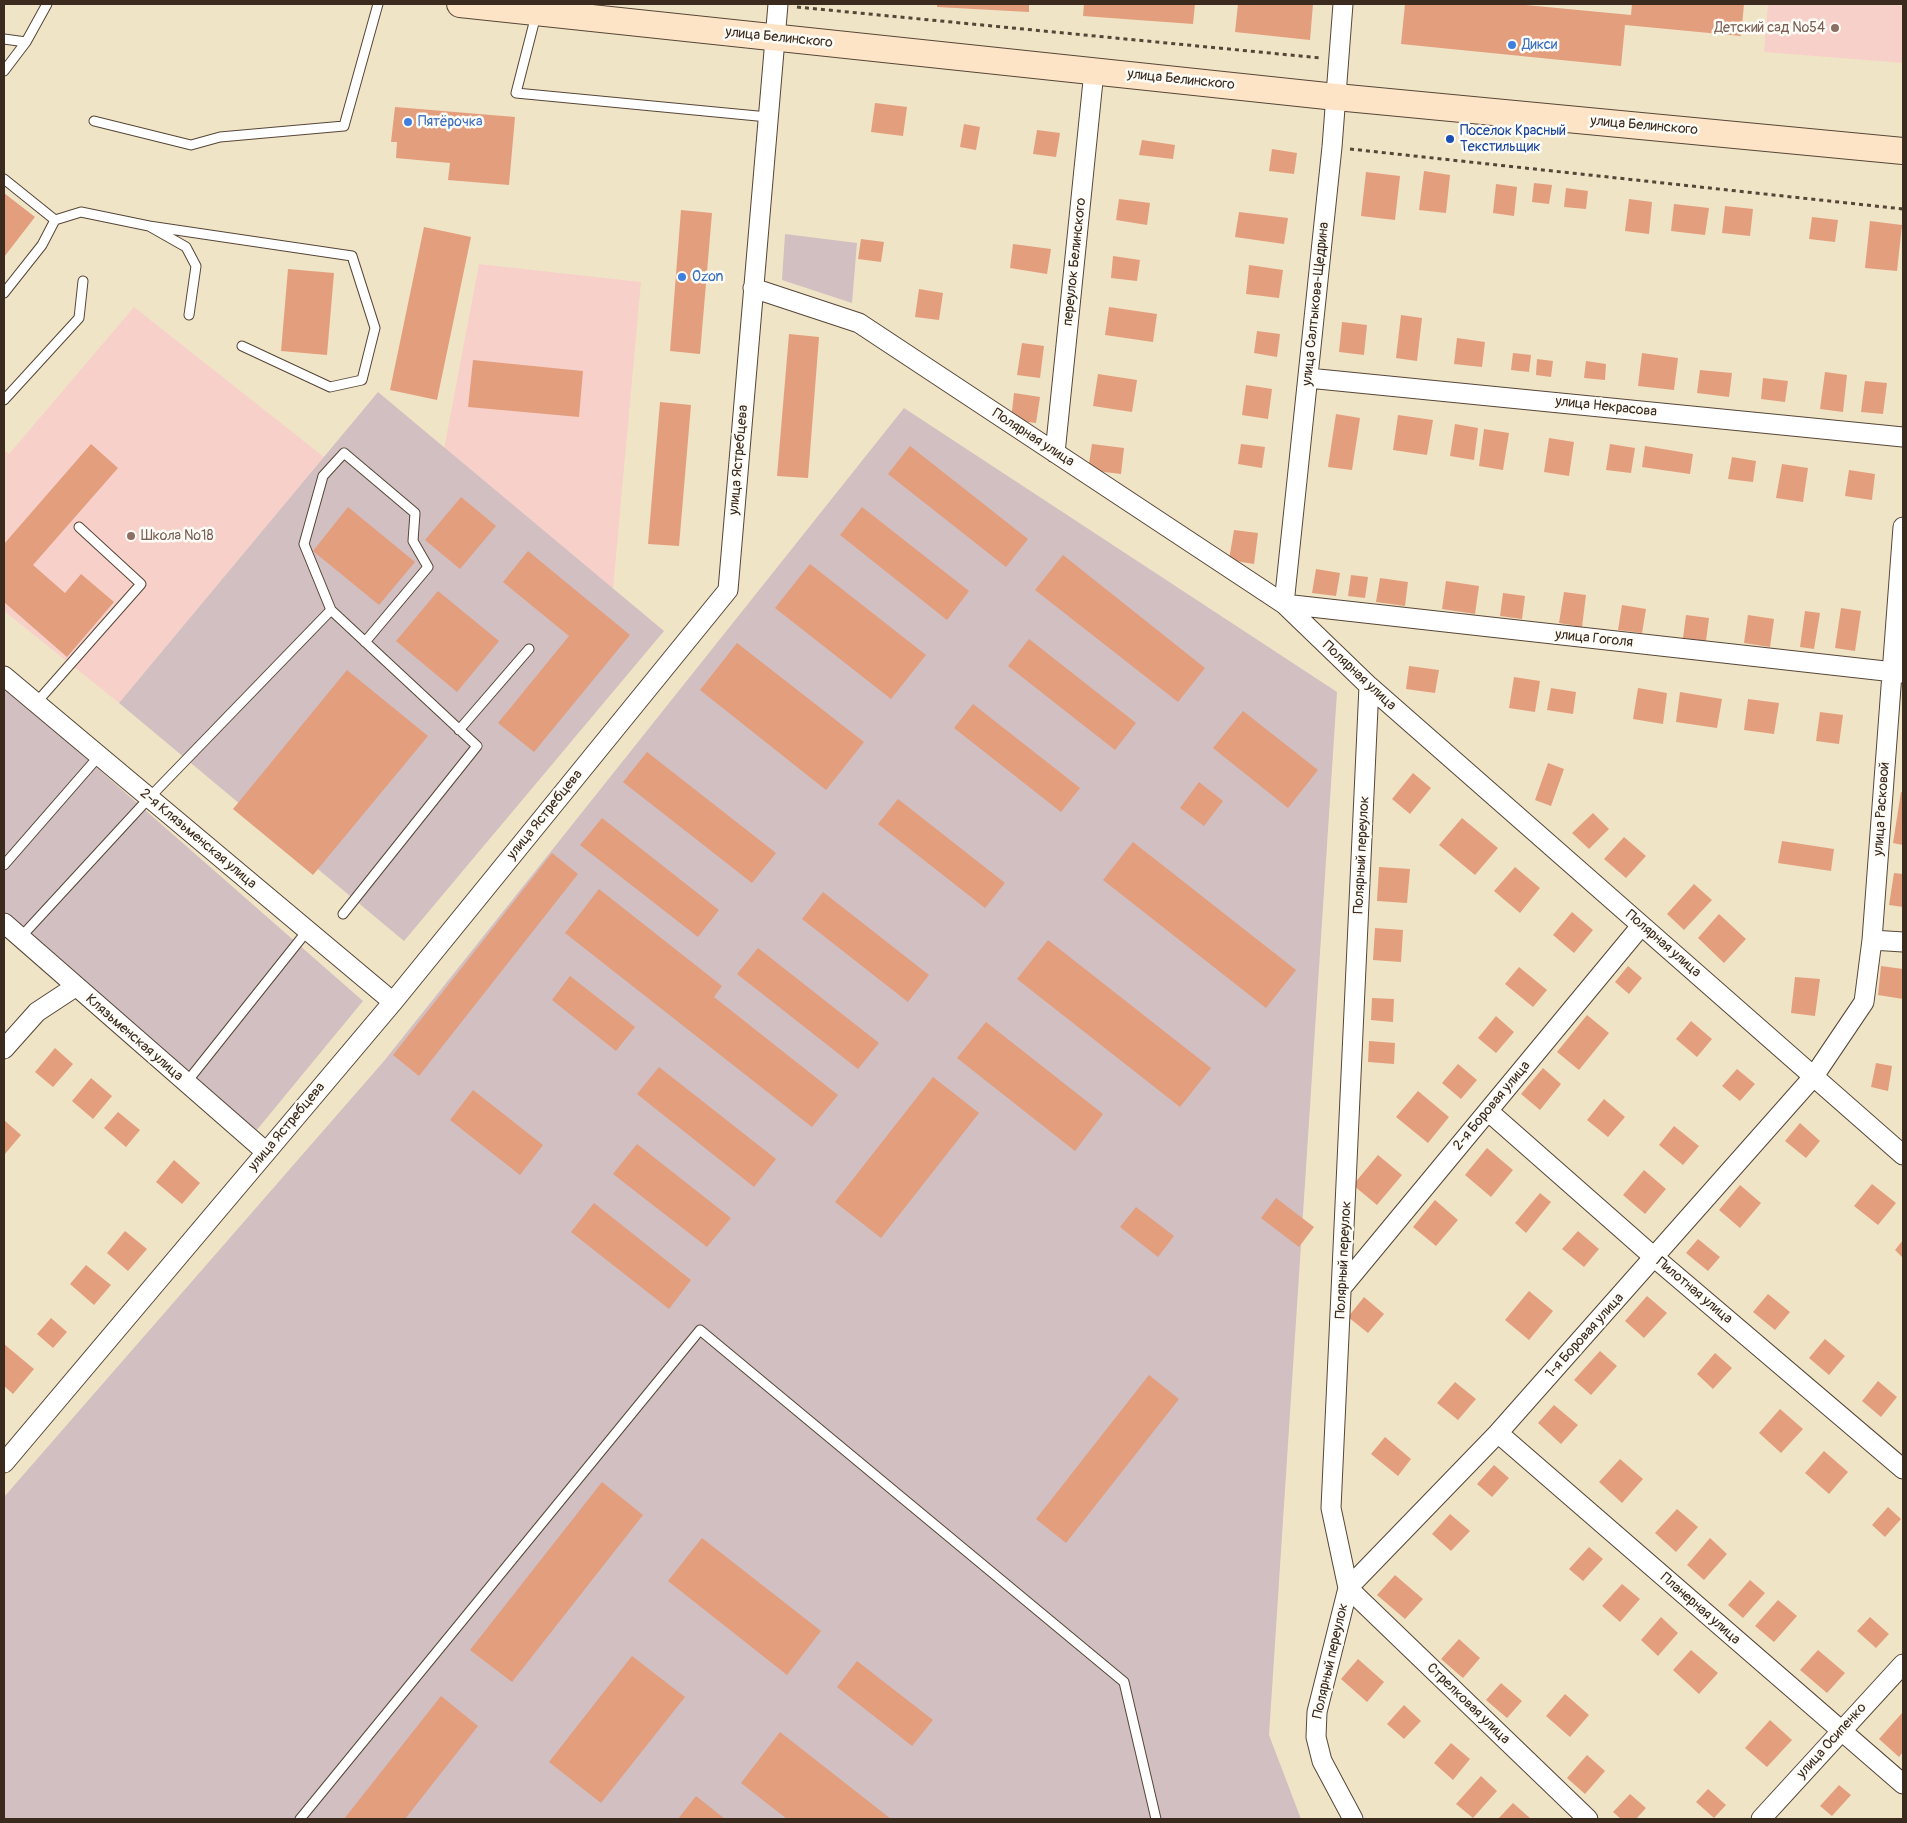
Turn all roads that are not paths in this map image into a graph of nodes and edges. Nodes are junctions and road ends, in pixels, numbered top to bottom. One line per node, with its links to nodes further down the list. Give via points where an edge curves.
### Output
1 (47, 4): 9 (lane)
2 (378, 4): 14 (lane, via 344,126 220,137 191,145)
3 (460, 4): 6 (main road, улица Белинского)
4 (778, 4): 7 (street, улица Ястребцева)
5 (1343, 4): 12 (street, улица Салтыкова-Щедрина)
6 (536, 12): 7 (main road, улица Белинского); 13 (lane, via 516,93)
7 (774, 37): 11 (main road, улица Белинского); 13 (street, улица Ястребцева)
8 (4, 39): 9 (lane)
9 (26, 42): 10 (lane)
10 (4, 71)
11 (1094, 71): 12 (main road, улица Белинского); 27 (street, переулок Белинского)
12 (1336, 97): 15 (main road, улица Белинского); 24 (street, улица Салтыкова-Щедрина)
13 (768, 117): 20 (street, улица Ястребцева)
14 (94, 121)
15 (1903, 151)
16 (4, 179): 17 (lane)
17 (55, 220): 18 (lane, via 81,212); 21 (lane, via 42,245)
18 (149, 226): 22 (lane, via 186,247 196,266); 23 (lane, via 352,256 375,328 362,380 330,387)
19 (83, 281): 25 (lane, via 79,318)
20 (753, 288): 27 (street, Полярная улица, via 859,323); 50 (street, улица Ястребцева, via 728,590)
21 (4, 293)
22 (188, 315)
23 (242, 346)
24 (1308, 378): 26 (street, улица Некрасова); 30 (street, улица Салтыкова-Щедрина)
25 (4, 400)
26 (1903, 437)
27 (1055, 453): 30 (street, Полярная улица)
28 (79, 527): 37 (lane, via 140,584)
29 (1903, 527): 34 (street, улица Расковой)
30 (1284, 604): 34 (street, улица Гоголя); 36 (street, Полярная улица)
31 (331, 610): 32 (lane); 32 (lane, via 304,544 323,476 344,453 414,513 413,541 428,567); 40 (lane)
32 (366, 642): 38 (lane)
33 (529, 649): 38 (lane)
34 (1898, 673): 47 (street, улица Расковой)
35 (4, 676): 37 (street, 2-я Клязьменская улица)
36 (1369, 686): 44 (street, Полярная улица); 58 (street, Полярный переулок)
37 (36, 703): 39 (street, 2-я Клязьменская улица)
38 (459, 730): 42 (lane, via 477,746)
39 (99, 756): 40 (street, 2-я Клязьменская улица); 41 (lane)
40 (149, 798): 45 (street, 2-я Клязьменская улица); 46 (lane)
41 (4, 865)
42 (343, 914)
43 (4, 923): 46 (street, Клязьменская улица)
44 (1641, 926): 52 (street, Полярная улица); 54 (street, 2-я Боровая улица)
45 (307, 931): 50 (street, 2-я Клязьменская улица); 53 (lane)
46 (20, 938): 49 (street, Клязьменская улица)
47 (1872, 940): 48 (street); 52 (street, улица Расковой, via 1864,1002)
48 (1903, 942)
49 (75, 987): 51 (street, via 36,1012); 53 (street, Клязьменская улица)
50 (393, 1002): 55 (street, улица Ястребцева)
51 (4, 1049)
52 (1814, 1076): 56 (street, Полярная улица); 57 (street, 1-я Боровая улица)
53 (186, 1083): 55 (street, Клязьменская улица)
54 (1488, 1110): 57 (street, Пилотная улица); 58 (street, 2-я Боровая улица)
55 (266, 1152): 60 (street, улица Ястребцева)
56 (1903, 1155)
57 (1654, 1258): 59 (street, 1-я Боровая улица); 61 (street, Пилотная улица)
58 (1343, 1286): 62 (street, Полярный переулок, via 1331,1508)
59 (1498, 1433): 62 (street, 1-я Боровая улица); 64 (street, Планерная улица)
60 (4, 1462)
61 (1903, 1470)
62 (1348, 1588): 68 (street, Полярный переулок, via 1317,1712 1316,1737 1322,1762); 69 (street, Стрелковая улица)
63 (1903, 1664): 64 (street, улица Осипенко)
64 (1840, 1731): 65 (street, Планерная улица); 70 (street, улица Осипенко)
65 (1903, 1784)
66 (300, 1819): 67 (lane, via 700,1330 1124,1682)
67 (1156, 1819)
68 (1353, 1819)
69 (1588, 1819)
70 (1761, 1819)

